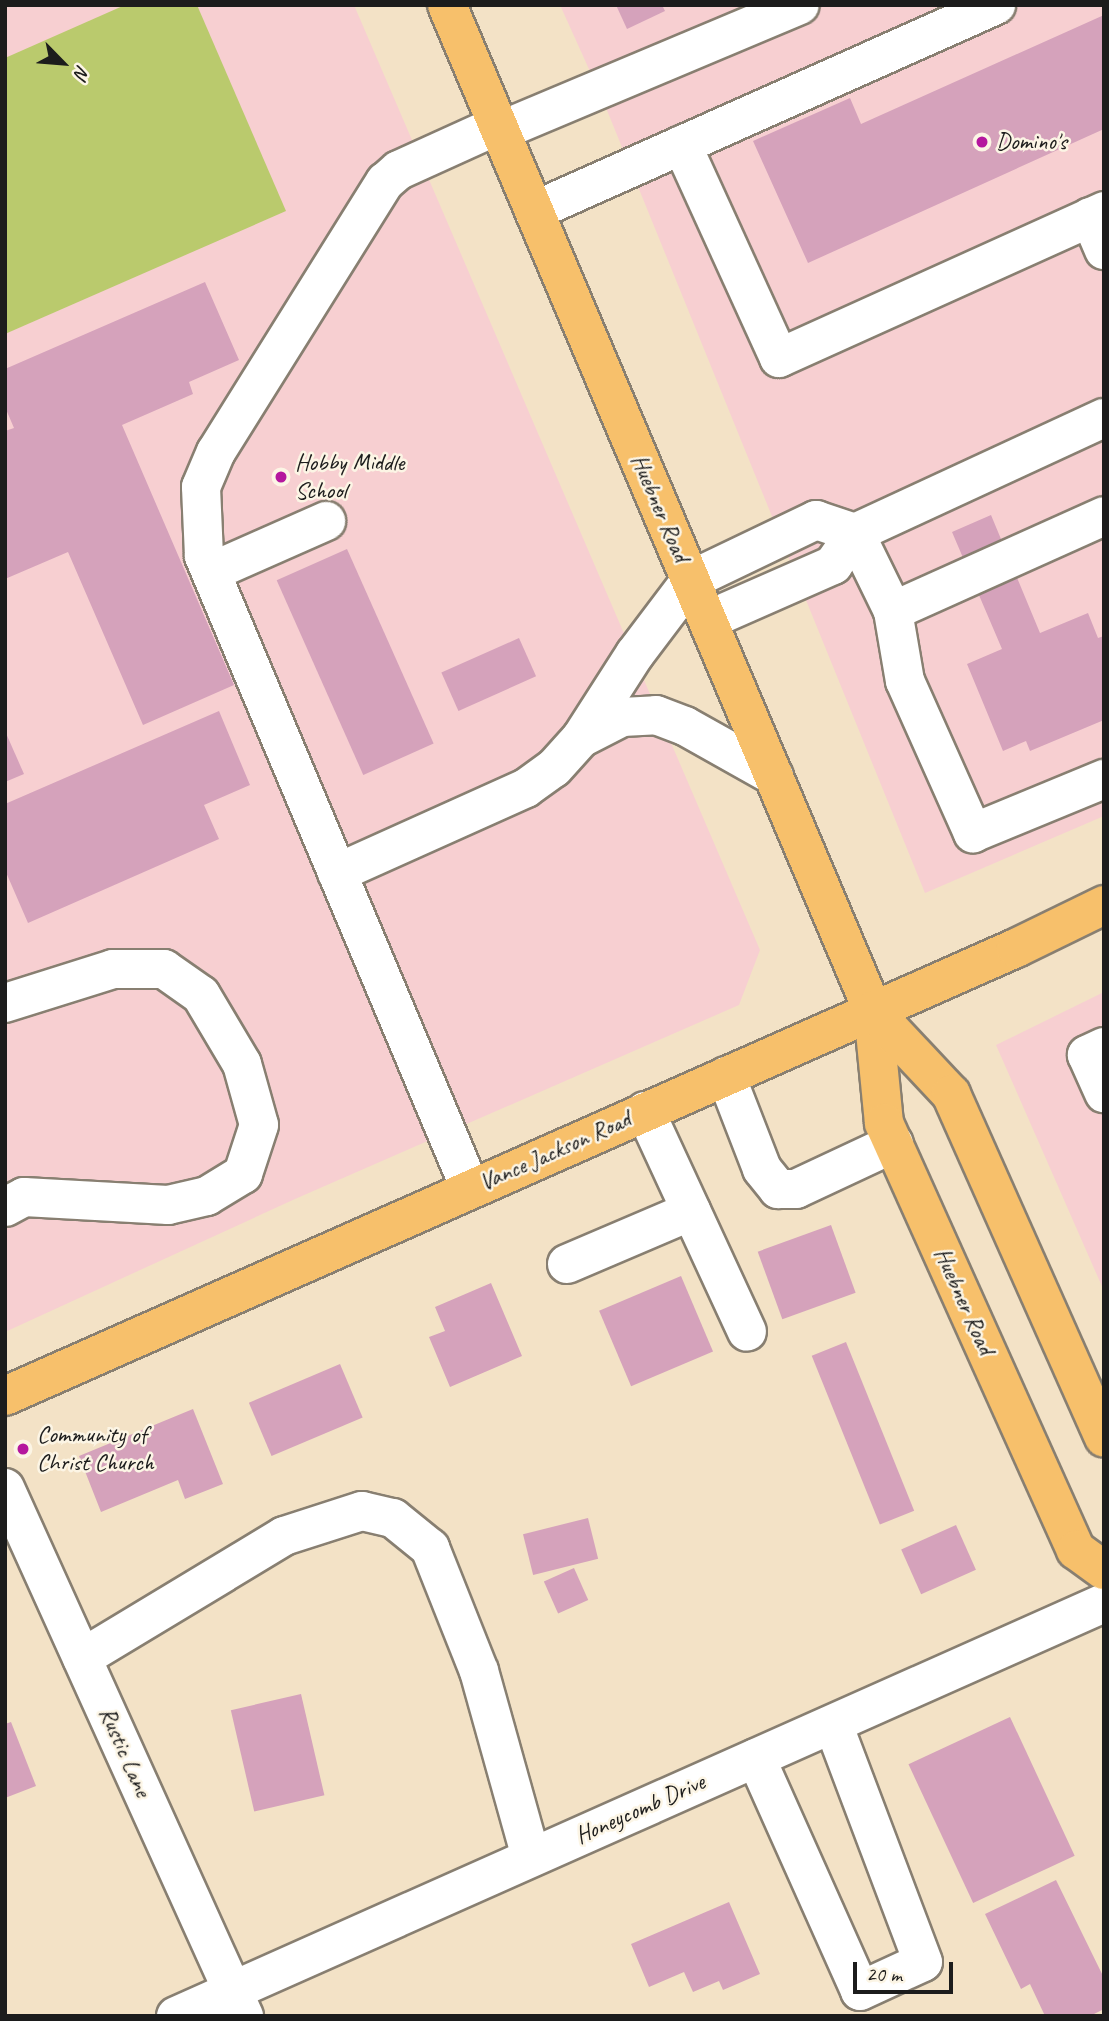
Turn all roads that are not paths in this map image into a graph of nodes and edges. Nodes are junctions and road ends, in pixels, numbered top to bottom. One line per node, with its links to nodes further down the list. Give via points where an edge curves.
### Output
1 (447, 5): 4 (main road, Huebner Road)
2 (800, 5): 4 (street)
3 (996, 5): 5 (street)
4 (499, 128): 6 (main road, Huebner Road); 12 (street, via 400,170 370,204 216,452 201,487 204,556)
5 (682, 145): 6 (street); 7 (street, via 779,358)
6 (534, 211): 13 (main road, Huebner Road)
7 (1099, 226)
8 (1104, 418): 11 (street)
9 (1104, 516): 14 (street)
10 (326, 522): 12 (street)
11 (855, 533): 13 (street, via 817,520); 14 (street); 15 (street, via 833,565)
12 (211, 572): 19 (street)
13 (691, 580): 15 (main road, Huebner Road); 16 (street, via 635,654)
14 (893, 611): 18 (street, via 905,681 973,832)
15 (708, 620): 17 (main road, Huebner Road)
16 (581, 738): 17 (street, via 622,717 656,715 685,726); 19 (street, via 554,768 526,788)
17 (774, 776): 22 (main road, Huebner Road)
18 (1104, 779)
19 (337, 873): 28 (street)
20 (1104, 905): 22 (main road, Vance Jackson Road)
21 (5, 1003): 29 (street, via 113,970 164,969 201,995 242,1064 259,1125 243,1174 207,1196 169,1205 24,1197)
22 (873, 1011): 24 (main road, Vance Jackson Road); 27 (main road, Huebner Road, via 884,1123); 33 (main road, Huebner Road, via 951,1094)
23 (1104, 1047): 25 (street, via 1087,1055)
24 (726, 1076): 26 (main road, Vance Jackson Road); 27 (street, via 762,1169 778,1189 796,1189)
25 (1104, 1093)
26 (645, 1111): 28 (main road, Vance Jackson Road); 30 (street)
27 (894, 1143): 37 (main road, Huebner Road, via 1076,1550)
28 (470, 1188): 34 (main road, Vance Jackson Road)
29 (5, 1207)
30 (691, 1211): 31 (street); 32 (street)
31 (567, 1264)
32 (747, 1332)
33 (1093, 1381): 35 (main road, Huebner Road)
34 (5, 1396)
35 (1104, 1437)
36 (5, 1488): 39 (street, Rustic Lane)
37 (1104, 1570)
38 (1104, 1603): 40 (street, Honeycomb Drive)
39 (82, 1658): 42 (street, via 284,1536 362,1511 393,1518 430,1548 479,1671); 43 (street, Rustic Lane)
40 (833, 1724): 41 (street, Honeycomb Drive); 41 (street, via 923,1962 860,1991)
41 (756, 1758): 42 (street, Honeycomb Drive)
42 (531, 1857): 43 (street, Honeycomb Drive)
43 (238, 2003): 44 (street, Honeycomb Drive)
44 (176, 2016)

